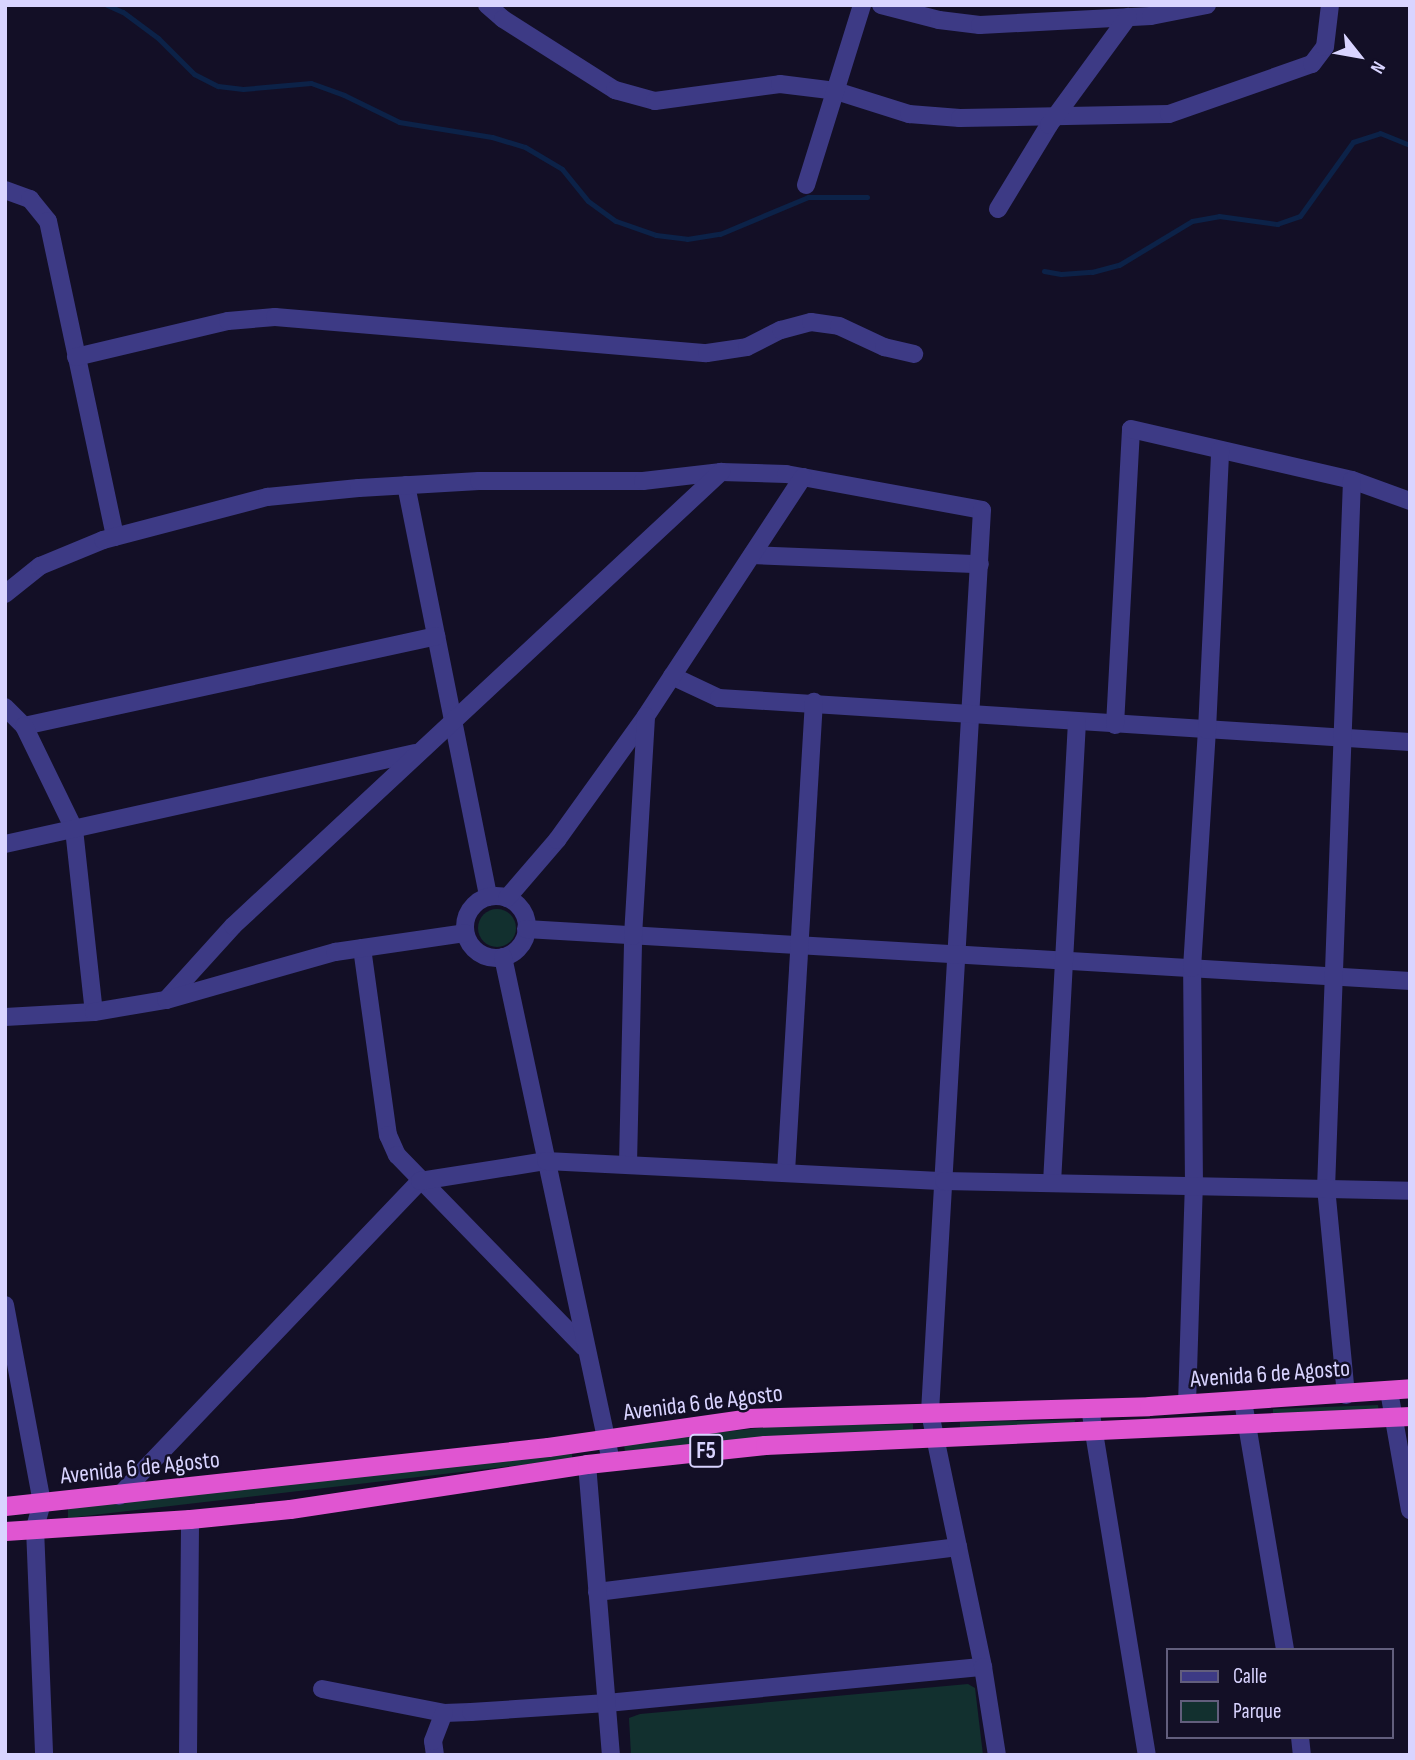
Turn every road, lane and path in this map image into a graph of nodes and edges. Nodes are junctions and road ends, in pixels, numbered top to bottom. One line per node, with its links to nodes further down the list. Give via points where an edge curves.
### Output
1 (487, 5): 8 (street, via 615,90 655,101 779,84)
2 (863, 5): 8 (street)
3 (881, 5): 7 (street, via 980,25)
4 (1207, 5): 6 (street)
5 (1330, 5): 9 (street, via 1325,47 1312,64 1170,114)
6 (1152, 11): 7 (street)
7 (1128, 17): 9 (street)
8 (836, 91): 9 (street, via 909,114); 10 (street)
9 (1055, 117): 12 (street)
10 (806, 185)
11 (5, 190): 14 (street, via 30,199 48,221)
12 (998, 209)
13 (914, 354): 14 (street, via 884,347 839,326 811,322 747,347 707,353 275,317 228,321)
14 (76, 356): 21 (street)
15 (1220, 450): 18 (street); 33 (street, via 1131,429); 35 (street)
16 (722, 472): 17 (street); 19 (street, via 643,481); 31 (street)
17 (803, 477): 22 (street); 23 (street, via 982,510)
18 (1352, 480): 20 (street); 36 (street)
19 (406, 485): 21 (street, via 267,497); 25 (street)
20 (1410, 500)
21 (115, 537): 24 (street, via 40,566)
22 (752, 555): 23 (street); 26 (street)
23 (980, 564): 30 (street)
24 (5, 594)
25 (436, 636): 31 (street); 34 (street)
26 (672, 676): 27 (street, via 719,698); 29 (street)
27 (814, 702): 30 (street); 46 (street)
28 (5, 707): 34 (street)
29 (646, 716): 42 (street, via 557,839); 45 (street)
30 (971, 716): 32 (street); 48 (street)
31 (453, 722): 38 (street); 41 (street)
32 (1077, 722): 33 (street); 50 (street)
33 (1115, 724): 35 (street)
34 (24, 726): 39 (street)
35 (1207, 730): 36 (street); 51 (street)
36 (1343, 738): 37 (street); 52 (street)
37 (1410, 742)
38 (417, 752): 39 (street); 54 (street, via 233,926)
39 (74, 829): 40 (street); 55 (street)
40 (5, 844)
41 (488, 897): 42 (street); 44 (street, via 479,900 467,915)
42 (507, 898): 43 (street, via 522,910)
43 (526, 929): 45 (street); 49 (street, via 519,947)
44 (465, 933): 47 (street); 49 (street, via 483,956)
45 (633, 936): 46 (street); 58 (street)
46 (799, 946): 48 (street); 59 (street)
47 (362, 948): 54 (street); 60 (street, via 388,1136 397,1155)
48 (958, 955): 50 (street); 61 (street)
49 (503, 957): 57 (street)
50 (1063, 960): 51 (street); 62 (street)
51 (1192, 968): 52 (street); 63 (street)
52 (1332, 976): 53 (street); 64 (street)
53 (1410, 981)
54 (166, 1000): 55 (street)
55 (94, 1012): 56 (street)
56 (5, 1017)
57 (546, 1161): 58 (street); 60 (street); 68 (street)
58 (628, 1164): 59 (street)
59 (786, 1172): 61 (street)
60 (420, 1181): 68 (street); 83 (street)
61 (944, 1181): 62 (street); 75 (street)
62 (1052, 1183): 63 (street)
63 (1194, 1186): 64 (street); 73 (street)
64 (1326, 1189): 65 (street); 71 (street)
65 (1410, 1191)
66 (5, 1305): 67 (street)
67 (9, 1346): 84 (street)
68 (585, 1348): 79 (street)
69 (1410, 1388): 70 (highway, Avenida 6 de Agosto / F5)
70 (1389, 1391): 71 (highway, Avenida 6 de Agosto / F5); 76 (street)
71 (1346, 1395): 72 (highway, Avenida 6 de Agosto / F5)
72 (1243, 1401): 73 (highway, Avenida 6 de Agosto / F5); 77 (street)
73 (1187, 1404): 74 (highway, Avenida 6 de Agosto / F5)
74 (1090, 1408): 75 (highway, Avenida 6 de Agosto / F5); 78 (street)
75 (930, 1413): 79 (highway, Avenida 6 de Agosto / F5, via 749,1418); 80 (street)
76 (1401, 1418): 77 (highway, Avenida 6 de Agosto / F5); 86 (street)
77 (1248, 1426): 78 (highway, Avenida 6 de Agosto / F5); 92 (street)
78 (1094, 1432): 80 (highway, Avenida 6 de Agosto / F5); 102 (street)
79 (606, 1438): 81 (street); 83 (highway, Avenida 6 de Agosto / F5)
80 (935, 1438): 81 (highway, Avenida 6 de Agosto / F5, via 765,1445); 90 (street)
81 (611, 1461): 82 (highway, Avenida 6 de Agosto / F5)
82 (586, 1464): 87 (highway, Avenida 6 de Agosto / F5, via 290,1509); 91 (street)
83 (119, 1496): 84 (highway, Avenida 6 de Agosto / F5)
84 (42, 1503): 85 (highway, Avenida 6 de Agosto / F5); 88 (street)
85 (5, 1506)
86 (1410, 1510)
87 (190, 1519): 88 (highway, Avenida 6 de Agosto / F5); 98 (street)
88 (35, 1528): 89 (highway, Avenida 6 de Agosto / F5); 97 (street)
89 (5, 1531)
90 (958, 1547): 91 (street); 93 (street)
91 (597, 1592): 95 (street)
92 (1285, 1648)
93 (983, 1667): 95 (street); 101 (street)
94 (322, 1689): 96 (street)
95 (607, 1703): 96 (street); 100 (street)
96 (444, 1713): 99 (street, via 433,1741)
97 (44, 1755)
98 (188, 1755)
99 (435, 1755)
100 (611, 1755)
101 (997, 1755)
102 (1147, 1755)

